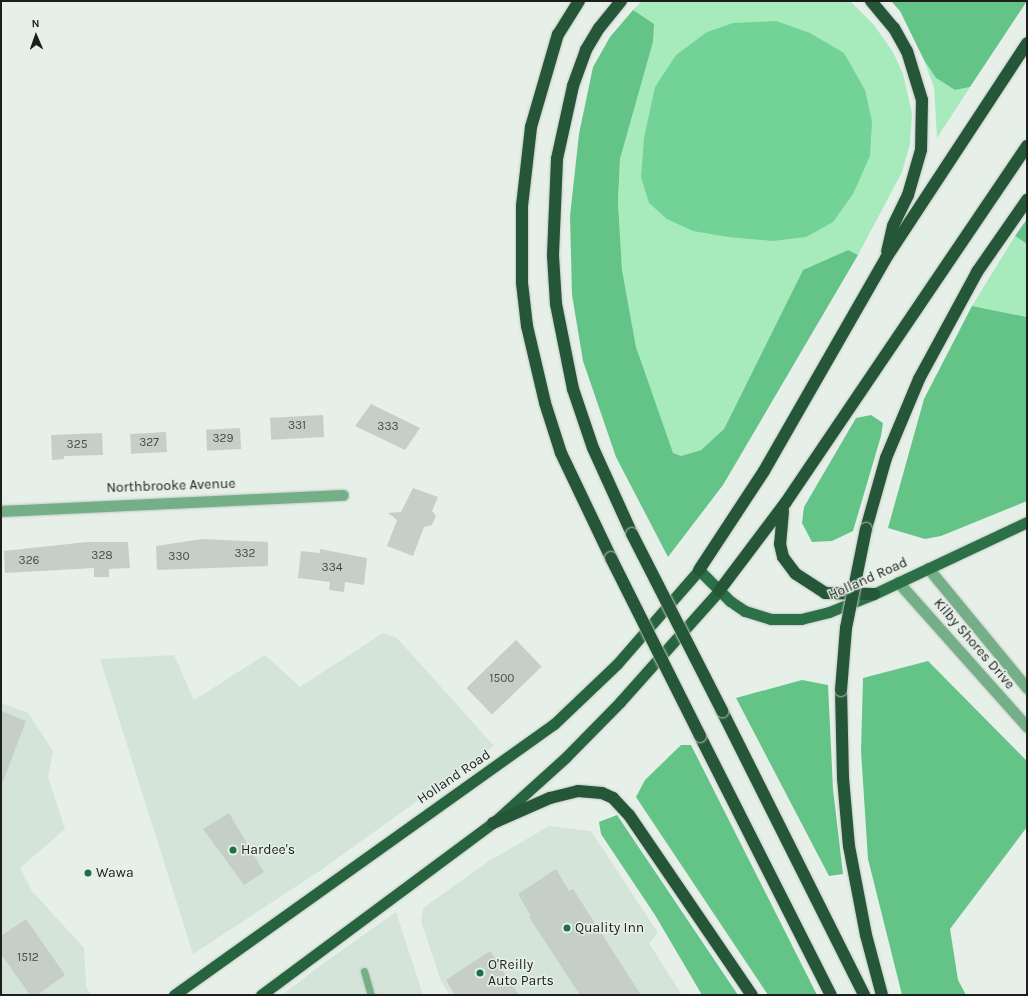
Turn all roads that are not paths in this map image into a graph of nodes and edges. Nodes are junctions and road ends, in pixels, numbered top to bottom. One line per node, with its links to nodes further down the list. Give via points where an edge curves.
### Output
1 (579, 1): 25 (highway, bridge, via 558,34 531,127 522,206 522,283 528,332 545,403 561,453 611,558)
2 (621, 1): 26 (highway, bridge, via 599,28 573,86 557,159 553,256 556,304 573,389 593,448 632,534)
3 (871, 1): 7 (highway, via 894,28 907,50 922,100 921,150 908,195 893,226)
4 (1027, 43): 7 (highway)
5 (1027, 146): 9 (highway)
6 (1027, 200): 27 (highway, bridge, via 977,272 918,379 886,458 866,529 846,628 841,690 842,778 849,846 866,935)
7 (886, 258): 13 (highway, via 764,471)
8 (343, 495): 10 (street, Northbrooke Avenue)
9 (786, 502): 15 (highway); 16 (highway, via 780,525 780,544 783,557 796,574 825,594)
10 (1, 511)
11 (1027, 522): 12 (main road, Holland Road)
12 (928, 568): 14 (main road, Holland Road); 17 (street, Kilby Shores Drive)
13 (699, 570): 15 (main road, Holland Road); 21 (highway, Holland Road, via 617,664 554,724)
14 (898, 582): 16 (main road, Holland Road); 18 (street, Kilby Shores Drive)
15 (719, 591): 16 (main road, Holland Road, via 745,611 786,620 818,616); 19 (highway, via 620,702 566,757)
16 (874, 594)
17 (1027, 688)
18 (1027, 727)
19 (493, 823): 22 (highway); 24 (highway, via 550,798 578,791 602,792 613,798 629,815)
20 (364, 971): 23 (lane)
21 (174, 995)
22 (260, 995)
23 (371, 995)
24 (752, 995)
25 (831, 995)
26 (864, 995)
27 (882, 995)

